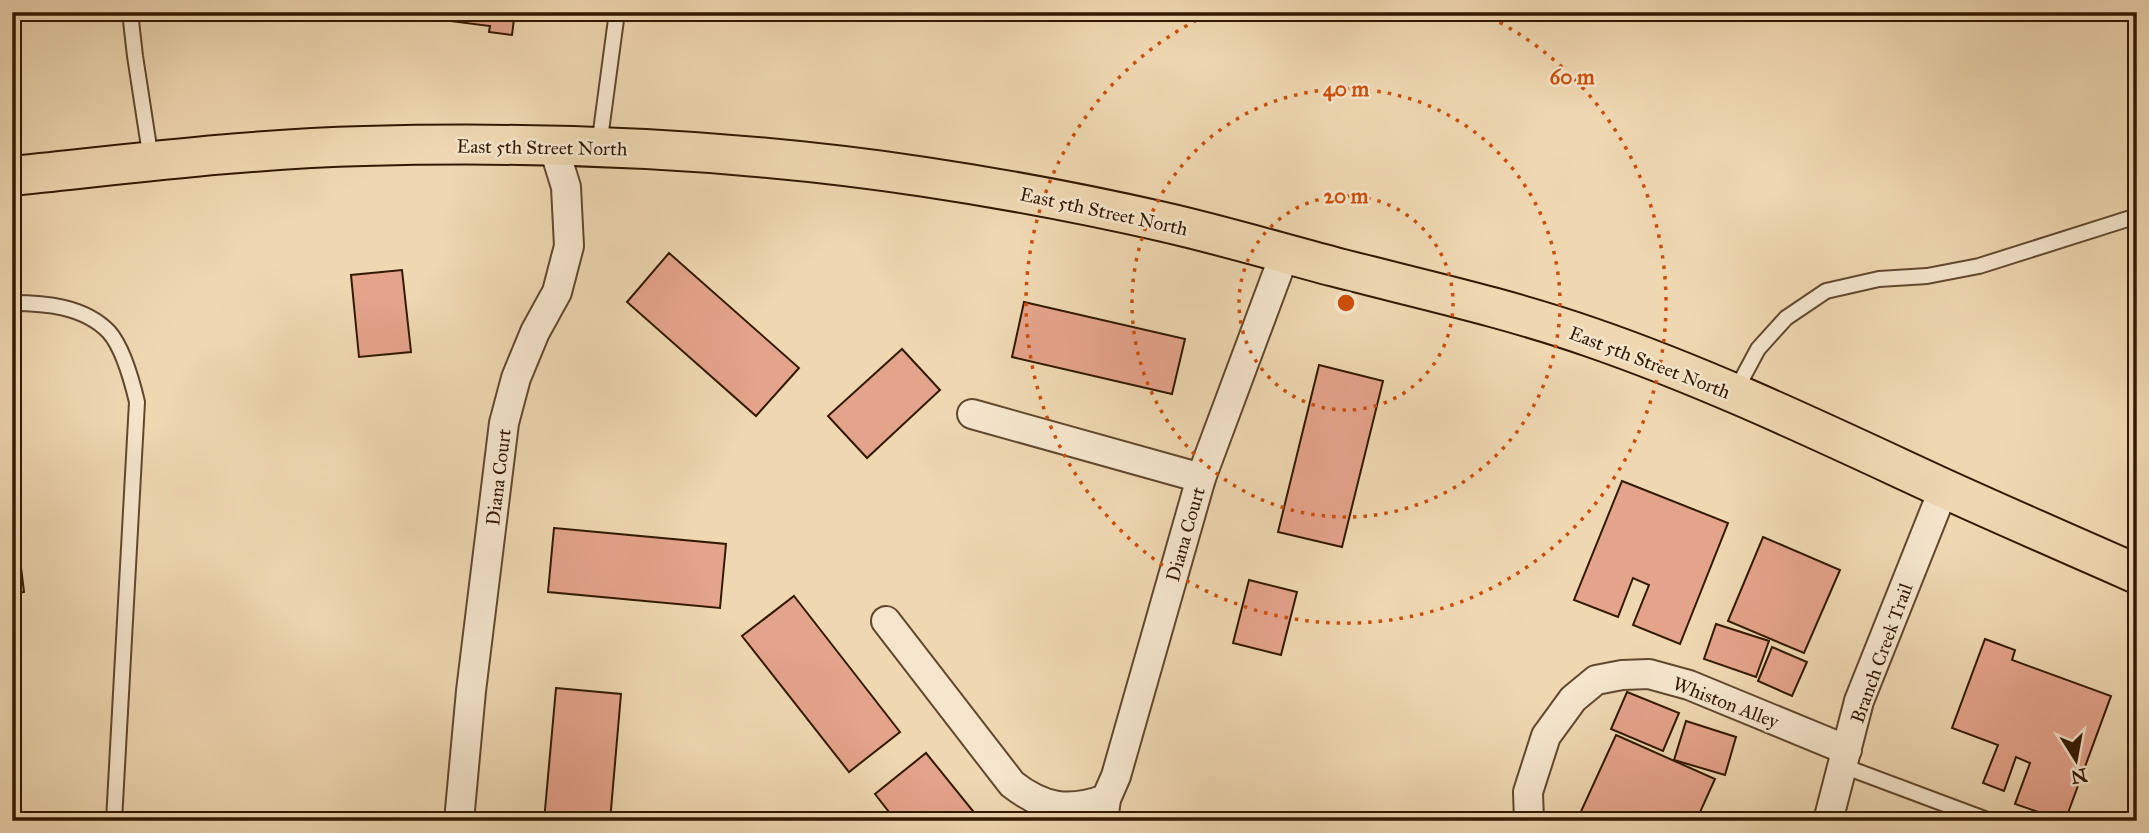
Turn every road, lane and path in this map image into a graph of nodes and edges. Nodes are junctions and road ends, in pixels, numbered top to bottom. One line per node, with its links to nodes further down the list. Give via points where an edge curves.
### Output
1 (130, 12): 5 (lane)
2 (617, 12): 4 (lane)
3 (553, 145): 4 (main road, East 5th Street North); 5 (main road, East 5th Street North, via 363,146); 19 (street, Diana Court, via 566,187 569,246 557,292 516,378 504,423)
4 (598, 147): 8 (main road, East 5th Street North, via 803,161 925,177 1166,222)
5 (151, 161): 6 (main road, East 5th Street North)
6 (12, 176)
7 (2137, 216): 10 (lane, via 1979,266 1927,276 1879,278 1826,290 1787,317 1758,349)
8 (1284, 253): 10 (main road, East 5th Street North, via 1589,337); 12 (street, Diana Court)
9 (12, 303): 18 (lane, via 44,303 81,313 109,332 128,367 137,402)
10 (1735, 393): 13 (main road, East 5th Street North)
11 (972, 414): 12 (street)
12 (1201, 478): 17 (street, Diana Court)
13 (1944, 488): 14 (main road, East 5th Street North); 16 (street, Branch Creek Trail, via 1859,701)
14 (2137, 574)
15 (886, 621): 17 (street, via 1012,784 1028,797 1067,808)
16 (1845, 758): 20 (street, Whiston Alley, via 1689,685 1649,674 1596,680 1573,699 1546,736 1528,792); 21 (street, Branch Creek Trail); 22 (lane)
17 (1105, 810)
18 (114, 821)
19 (460, 821)
20 (1529, 821)
21 (1828, 821)
22 (1990, 821)

